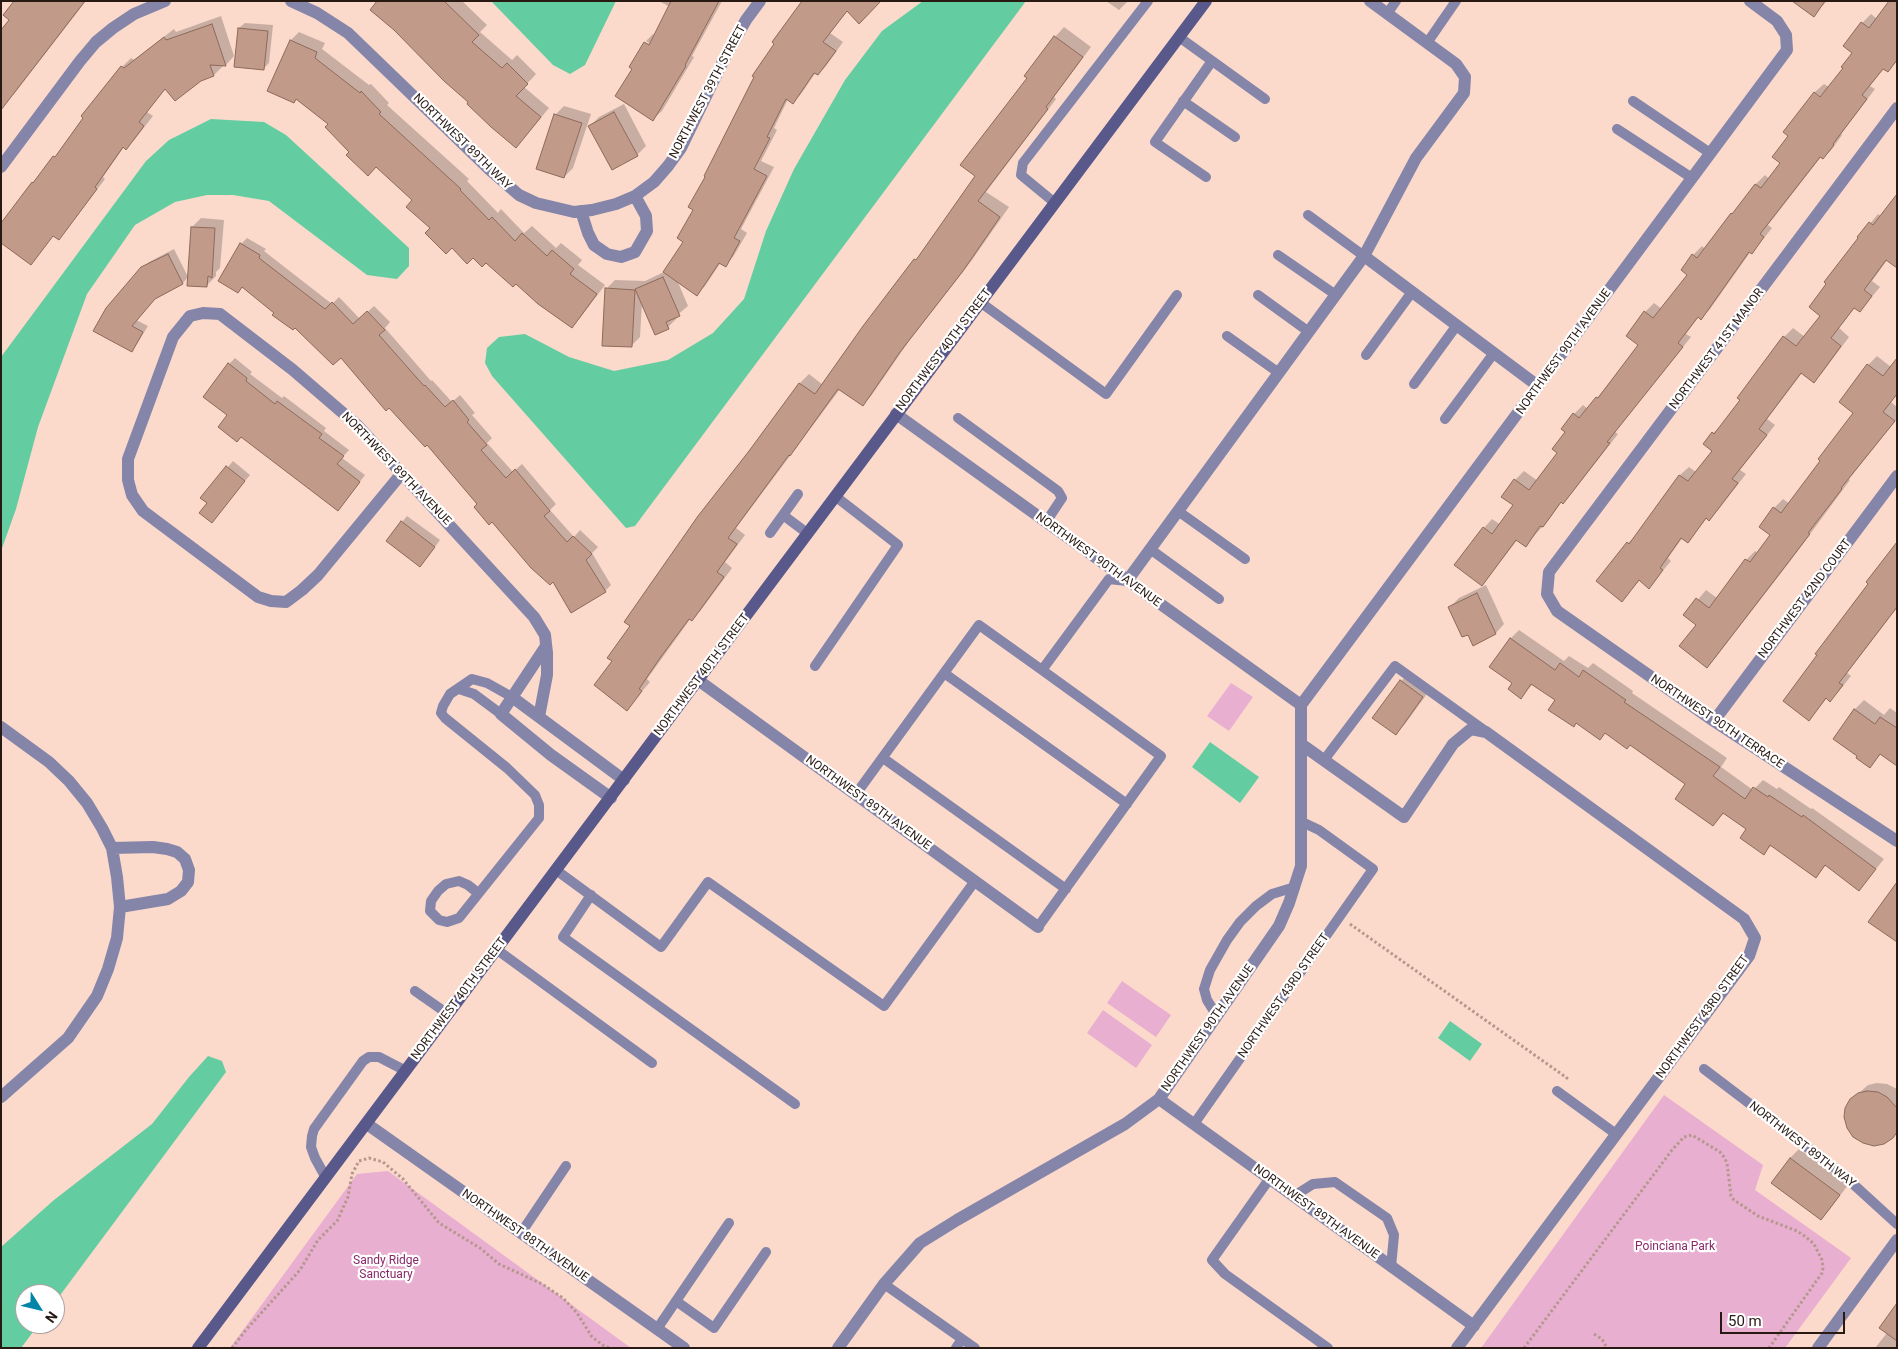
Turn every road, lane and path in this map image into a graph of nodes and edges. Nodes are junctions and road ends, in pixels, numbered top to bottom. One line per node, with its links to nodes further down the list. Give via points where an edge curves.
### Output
1 (165, 1): 21 (street, via 134,14 96,42)
2 (291, 1): 27 (street, NORTHWEST 89TH WAY, via 334,22 354,38 519,195 544,205)
3 (760, 1): 24 (street, NORTHWEST 39TH STREET, via 725,57 681,148)
4 (1148, 1): 26 (lane, via 1023,163 1021,176)
5 (1206, 1): 11 (street, NORTHWEST 40TH STREET)
6 (1370, 1): 10 (street)
7 (1396, 1): 10 (lane)
8 (1456, 1): 12 (lane)
9 (1750, 1): 20 (street, NORTHWEST 90TH AVENUE, via 1777,21 1786,35 1787,50)
10 (1387, 14): 12 (street)
11 (1179, 37): 13 (lane); 26 (street, NORTHWEST 40TH STREET)
12 (1427, 43): 30 (street, via 1456,64 1465,77 1464,92 1416,158)
13 (1212, 61): 14 (lane); 15 (lane)
14 (1265, 99)
15 (1184, 101): 19 (lane); 22 (lane, via 1155,142)
16 (1633, 101): 20 (lane)
17 (1897, 108): 59 (street, NORTHWEST 41ST MANOR, via 1549,572)
18 (1617, 129): 23 (lane)
19 (1235, 137)
20 (1710, 154): 23 (street, NORTHWEST 90TH AVENUE)
21 (1, 167)
22 (1206, 177)
23 (1692, 178): 43 (street, NORTHWEST 90TH AVENUE)
24 (654, 182): 25 (street, NORTHWEST 89TH WAY)
25 (635, 196): 27 (street, NORTHWEST 89TH WAY, via 616,204); 27 (street, via 646,216 647,231 634,252 621,257 607,254 594,246)
26 (1055, 203): 35 (street, NORTHWEST 40TH STREET)
27 (581, 211)
28 (1308, 216): 30 (lane)
29 (1278, 255): 34 (lane)
30 (1364, 256): 31 (street); 34 (street)
31 (1412, 292): 36 (street); 40 (lane)
32 (1176, 295): 35 (lane, via 1106,394)
33 (1258, 295): 37 (lane)
34 (1336, 295): 37 (street)
35 (980, 302): 44 (street, NORTHWEST 40TH STREET)
36 (1457, 325): 39 (street); 42 (lane)
37 (1309, 332): 41 (street)
38 (1227, 336): 41 (lane)
39 (1494, 353): 43 (street); 46 (lane)
40 (1366, 356)
41 (1279, 372): 51 (street)
42 (1414, 384)
43 (1538, 386): 68 (street, NORTHWEST 90TH AVENUE)
44 (896, 414): 50 (street, NORTHWEST 40TH STREET); 53 (street, NORTHWEST 90TH AVENUE)
45 (958, 418): 53 (lane, via 1058,491 1062,498)
46 (1445, 419)
47 (402, 474): 47 (street, NORTHWEST 89TH AVENUE, via 318,575 286,602 258,598 144,511 132,496 128,459 173,337 190,316 203,313 220,314 293,370 358,426); 61 (street, NORTHWEST 89TH AVENUE, via 534,616 545,635)
48 (1897, 476): 71 (street, NORTHWEST 42ND COURT)
49 (798, 494): 52 (lane)
50 (835, 496): 55 (street, NORTHWEST 40TH STREET); 62 (lane, via 898,545)
51 (1178, 511): 56 (street); 57 (lane)
52 (783, 515): 54 (lane); 55 (lane)
53 (1046, 522): 58 (street, NORTHWEST 90TH AVENUE)
54 (770, 533)
55 (807, 533): 65 (street, NORTHWEST 40TH STREET)
56 (1150, 549): 58 (street); 60 (lane)
57 (1245, 559)
58 (1127, 581): 63 (lane, via 1109,579); 68 (street, NORTHWEST 90TH AVENUE)
59 (1547, 594): 71 (street, NORTHWEST 90TH TERRACE, via 1557,611)
60 (1219, 599)
61 (546, 646): 67 (street); 70 (street, NORTHWEST 89TH AVENUE, via 547,675)
62 (815, 666)
63 (1042, 670): 64 (lane, via 979,625); 80 (lane, via 1161,756)
64 (944, 673): 75 (lane); 80 (lane)
65 (698, 680): 77 (street, NORTHWEST 40TH STREET); 78 (street, NORTHWEST 89TH AVENUE)
66 (459, 689): 67 (lane, via 472,679 487,683); 69 (lane, via 474,694); 88 (lane, via 450,694 441,713 507,768 534,795 539,805 539,818)
67 (512, 697): 69 (street); 70 (street)
68 (1301, 706): 74 (street, NORTHWEST 90TH AVENUE)
69 (501, 714): 79 (street)
70 (539, 717): 77 (street)
71 (1714, 722): 82 (street, NORTHWEST 90TH TERRACE)
72 (1, 728): 83 (street, via 49,762 69,781 87,803)
73 (1486, 732): 76 (street, via 1472,730 1453,744 1404,817); 76 (lane, via 1395,666); 106 (street, NORTHWEST 43RD STREET, via 1744,919 1755,938 1749,956)
74 (1301, 744): 76 (street); 81 (street, NORTHWEST 90TH AVENUE)
75 (883, 758): 78 (lane); 87 (lane)
76 (1324, 760)
77 (624, 780): 79 (street, NORTHWEST 40TH STREET)
78 (856, 794): 85 (street, NORTHWEST 89TH AVENUE)
79 (610, 798): 84 (street, NORTHWEST 40TH STREET)
80 (1127, 804): 87 (lane)
81 (1302, 822): 86 (street, NORTHWEST 90TH AVENUE, via 1301,866); 91 (lane, NORTHWEST 43RD STREET, via 1319,830 1373,869)
82 (1897, 841)
83 (112, 848): 90 (street); 90 (street, via 167,848 185,860 189,870 188,882 168,899)
84 (556, 870): 89 (lane); 93 (street, NORTHWEST 40TH STREET)
85 (975, 881): 89 (lane, via 884,1006 708,882 661,947); 92 (street, NORTHWEST 89TH AVENUE)
86 (1295, 887): 96 (street, NORTHWEST 90TH AVENUE, via 1279,926); 96 (lane, via 1272,894 1256,906 1227,940 1210,970 1204,989 1206,1000)
87 (1066, 889): 92 (lane)
88 (478, 893): 88 (lane, via 459,918 452,921 439,920 430,911 431,902 446,884 459,881)
89 (591, 895): 103 (lane, via 563,937)
90 (120, 907): 101 (street, via 117,938 97,996 68,1038)
91 (1340, 916): 100 (path, via 1567,1078); 105 (lane, NORTHWEST 43RD STREET)
92 (1038, 927)
93 (496, 949): 95 (street, NORTHWEST 40TH STREET); 97 (lane)
94 (415, 991): 95 (lane)
95 (448, 1014): 99 (street, NORTHWEST 40TH STREET)
96 (1216, 1016): 102 (street, NORTHWEST 90TH AVENUE)
97 (652, 1063)
98 (1704, 1069): 112 (lane, NORTHWEST 89TH WAY, via 1841,1173)
99 (406, 1071): 104 (street, NORTHWEST 40TH STREET); 108 (lane, via 379,1057 364,1060 314,1129 311,1148)
100 (1557, 1091): 106 (lane)
101 (1, 1097)
102 (1159, 1099): 105 (street, NORTHWEST 89TH AVENUE); 117 (street, NORTHWEST 90TH AVENUE, via 1125,1124 920,1243)
103 (795, 1104)
104 (367, 1124): 108 (street, NORTHWEST 40TH STREET); 113 (street, NORTHWEST 88TH AVENUE)
105 (1194, 1124): 109 (street, NORTHWEST 89TH AVENUE)
106 (1616, 1134): 119 (street, NORTHWEST 43RD STREET)
107 (566, 1166): 113 (lane)
108 (326, 1178): 123 (street, NORTHWEST 40TH STREET)
109 (1270, 1178): 110 (street, NORTHWEST 89TH AVENUE); 130 (lane, via 1212,1260 1225,1274)
110 (1294, 1196): 116 (street, NORTHWEST 89TH AVENUE); 116 (lane, via 1313,1184 1335,1182 1387,1218 1394,1235)
111 (729, 1223): 118 (lane)
112 (1897, 1224)
113 (521, 1233): 120 (street, NORTHWEST 88TH AVENUE)
114 (1897, 1240): 135 (street)
115 (766, 1252): 118 (lane, via 714,1328)
116 (1392, 1267): 119 (street, NORTHWEST 89TH AVENUE)
117 (884, 1284): 122 (lane); 127 (street, NORTHWEST 90TH AVENUE)
118 (676, 1301): 120 (lane)
119 (1474, 1326): 131 (street, NORTHWEST 43RD STREET)
120 (657, 1329): 126 (street, NORTHWEST 88TH AVENUE)
121 (1594, 1334): 133 (path)
122 (962, 1339): 128 (lane); 129 (lane)
123 (198, 1348)
124 (232, 1348): 125 (path, via 300,1270 318,1240 337,1221 348,1196 352,1174 359,1161 369,1158 383,1162 403,1179 438,1224 480,1248 499,1264 542,1284 563,1298 592,1337)
125 (610, 1348)
126 (684, 1348)
127 (838, 1348)
128 (956, 1348)
129 (975, 1348)
130 (1328, 1348)
131 (1458, 1348)
132 (1524, 1348): 134 (path, via 1672,1150 1684,1137 1692,1135 1724,1157 1734,1200 1758,1216 1806,1236 1822,1260 1822,1273)
133 (1608, 1348)
134 (1769, 1348)
135 (1818, 1348)

